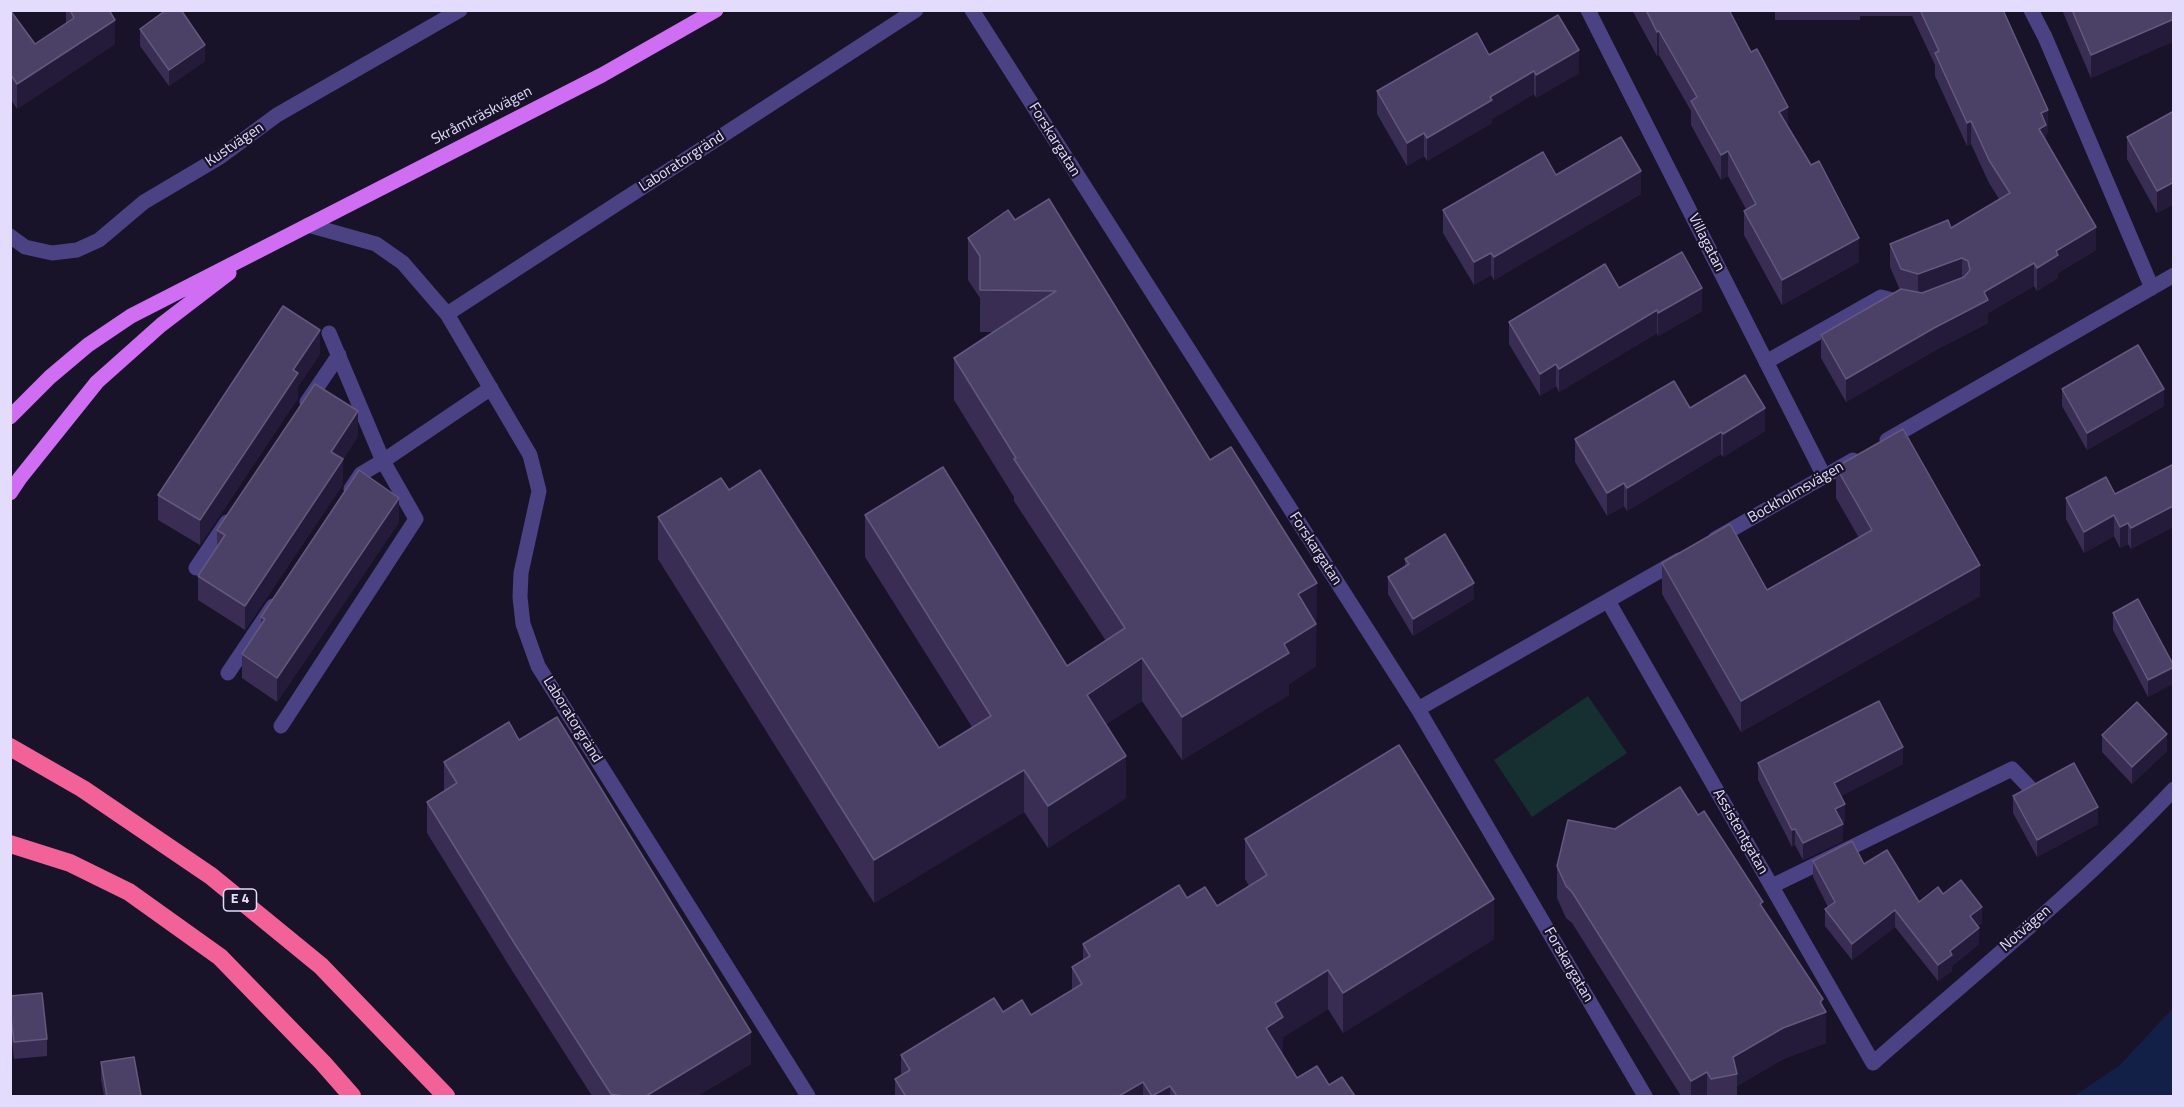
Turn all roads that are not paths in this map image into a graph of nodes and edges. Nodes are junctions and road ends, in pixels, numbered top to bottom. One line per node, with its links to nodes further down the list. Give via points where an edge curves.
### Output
1 (716, 10): 7 (main road, Skråmträskvägen, via 602,75)
2 (916, 10): 13 (street, Laboratorgränd)
3 (972, 10): 29 (street, Forskargatan)
4 (1588, 10): 16 (street, Villagatan)
5 (455, 12): 8 (street, Kustvägen, via 278,116 220,157 144,202 99,240 77,250 52,253 25,247)
6 (2036, 12): 11 (street)
7 (308, 225): 9 (main road, Skråmträskvägen); 13 (street, Laboratorgränd, via 376,244 403,263)
8 (10, 236)
9 (262, 248): 19 (main road, Skråmträskvägen, via 131,316 88,345); 22 (main road, Skråmträskvägen, via 161,325 97,382)
10 (2174, 275): 11 (street, Bockholmsvägen)
11 (2152, 288): 21 (street, Bockholmsvägen)
12 (1919, 307): 16 (street, via 1881,297)
13 (447, 314): 17 (street, Laboratorgränd)
14 (329, 333): 15 (street)
15 (339, 355): 18 (street); 20 (street)
16 (1766, 362): 21 (street, Villagatan)
17 (490, 388): 20 (street); 38 (street, Laboratorgränd, via 530,455 539,491 521,573 520,597 523,624 538,666)
18 (300, 413)
19 (10, 417)
20 (383, 460): 23 (street, via 361,474); 30 (street, via 416,519)
21 (1824, 476): 27 (street, Bockholmsvägen)
22 (10, 493)
23 (341, 504)
24 (235, 510): 25 (street)
25 (196, 568)
26 (281, 593): 28 (street)
27 (1608, 601): 29 (street, Bockholmsvägen); 35 (street, Assistentgatan)
28 (228, 673)
29 (1418, 710): 40 (street, Forskargatan)
30 (281, 726)
31 (10, 747): 37 (highway, E 4, via 83,789 211,876 321,966)
32 (2174, 789): 36 (street, Notvägen, via 2046,911)
33 (2033, 791): 35 (street, via 2012,769)
34 (10, 844): 39 (highway, via 70,863 129,892 220,957)
35 (1772, 886): 36 (street, Assistentgatan)
36 (1873, 1063)
37 (447, 1094)
38 (802, 1094)
39 (352, 1096)
40 (1646, 1096)

